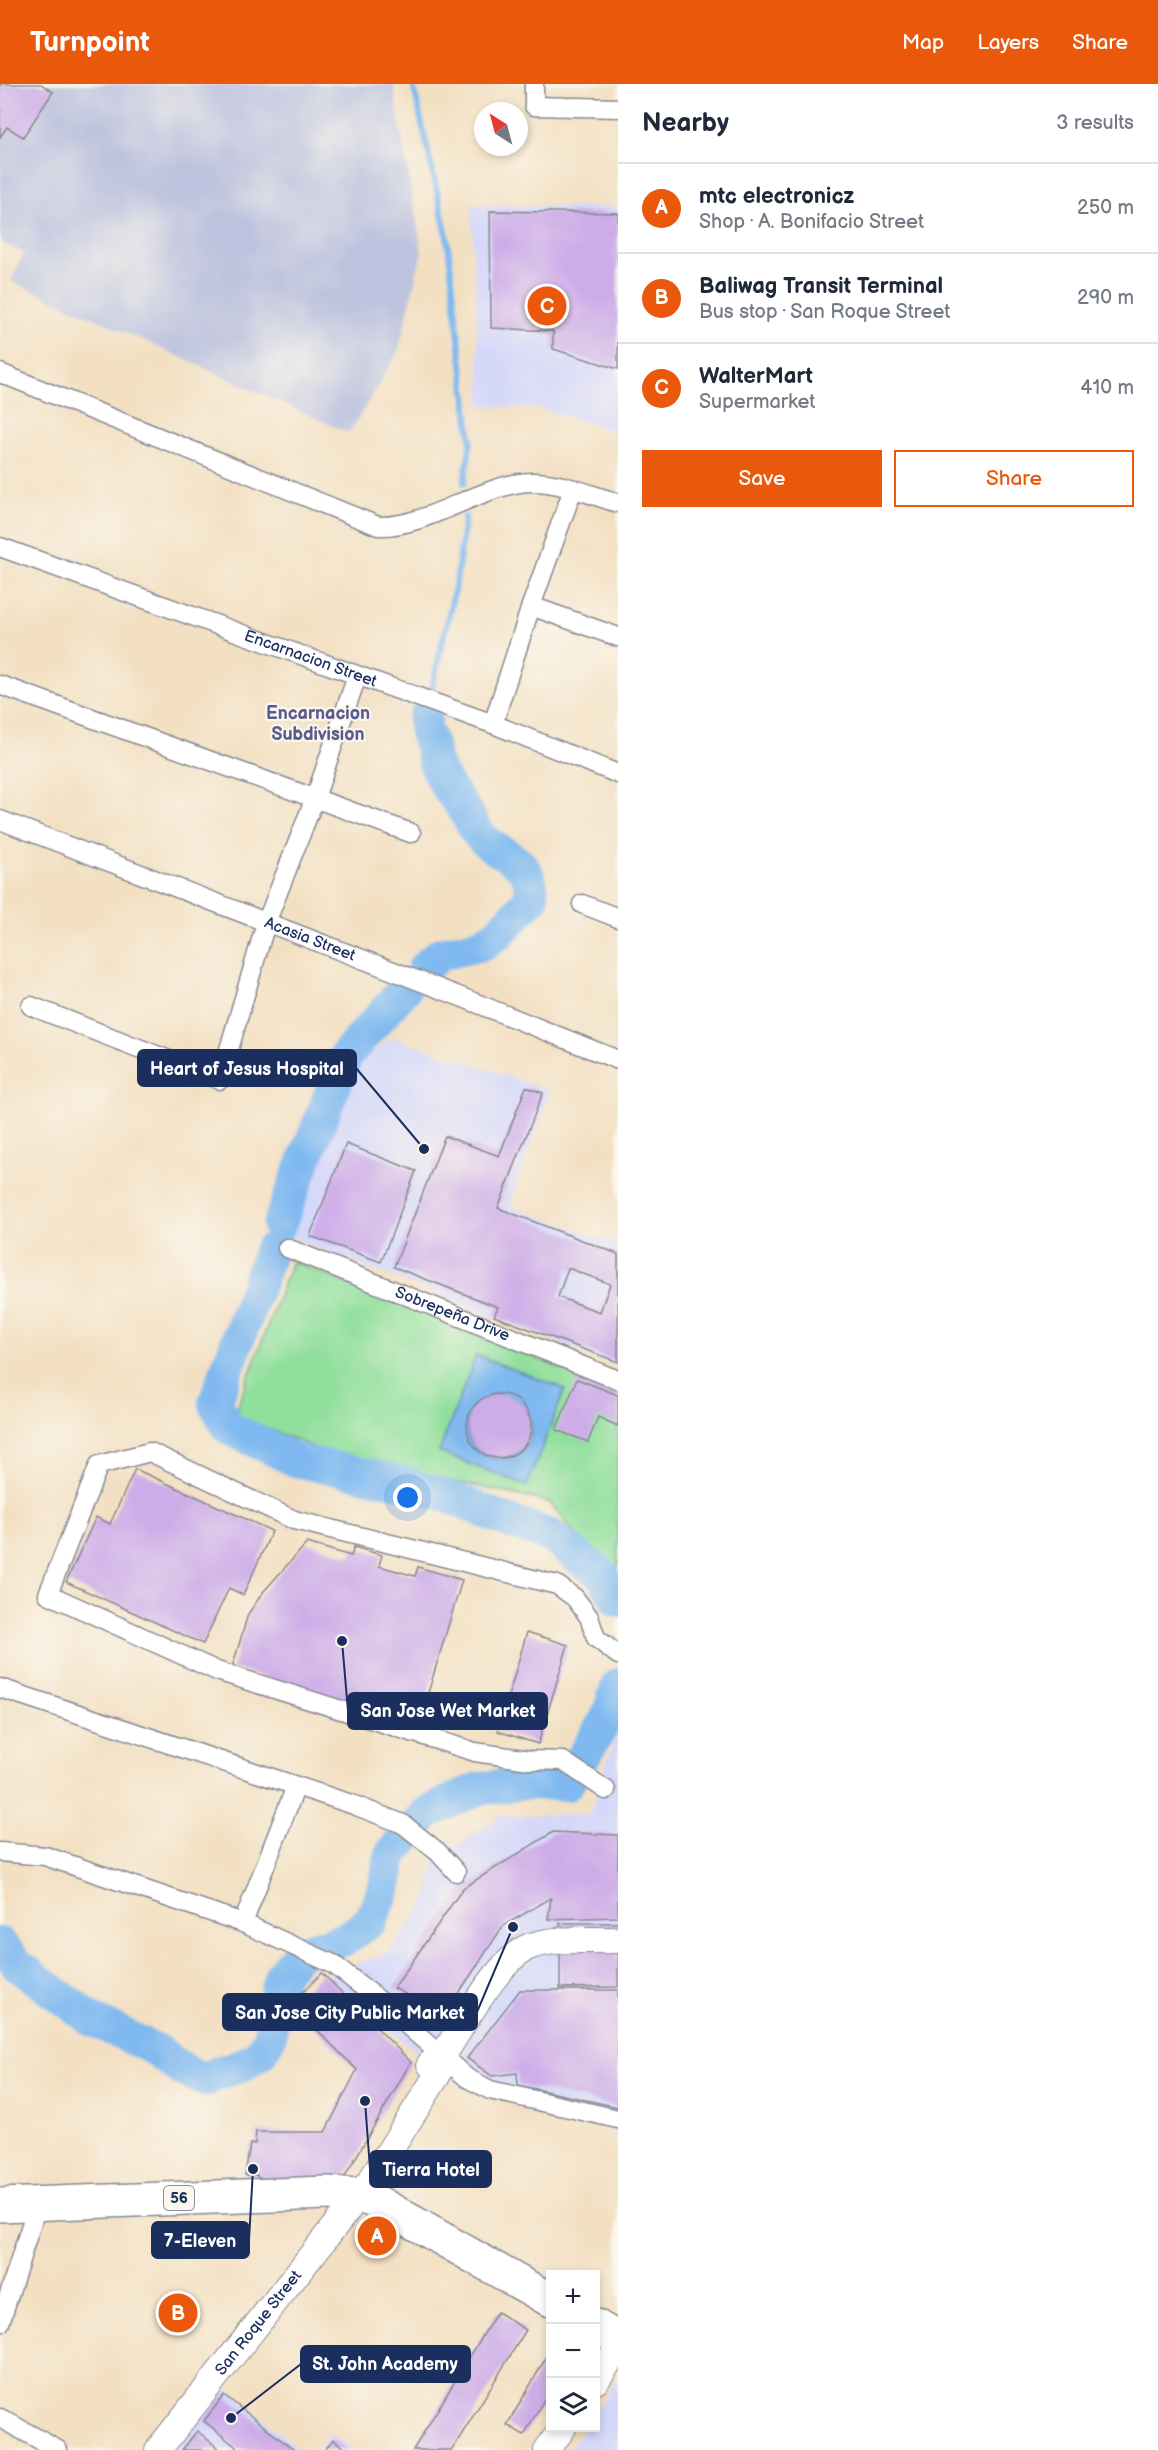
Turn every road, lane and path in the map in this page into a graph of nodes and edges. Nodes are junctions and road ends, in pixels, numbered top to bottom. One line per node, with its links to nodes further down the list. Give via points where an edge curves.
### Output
1 (534, 84): 2 (street, via 534,106)
2 (618, 108)
3 (0, 374): 4 (street, via 378,526 399,524 516,484 533,482)
4 (573, 489): 5 (street); 7 (street)
5 (618, 503)
6 (0, 547): 9 (street, Encarnacion Street)
7 (531, 606): 8 (street); 11 (street)
8 (618, 638)
9 (357, 676): 11 (street, Encarnacion Street); 13 (street)
10 (0, 685): 13 (street)
11 (493, 724): 12 (street, Encarnacion Street)
12 (618, 774)
13 (315, 798): 15 (street); 18 (street)
14 (0, 820): 18 (street, Acasia Street)
15 (411, 832)
16 (582, 904): 17 (street)
17 (618, 918)
18 (266, 922): 19 (street, via 220,1080); 20 (street, Acasia Street)
19 (31, 1006)
20 (618, 1060)
21 (287, 1248): 22 (street, Sobrepeña Drive)
22 (618, 1380)
23 (617, 1655): 26 (street, via 596,1638 589,1617 575,1598 557,1585 294,1520 150,1452 99,1465 48,1594 217,1671 475,1752 563,1761)
24 (0, 1688): 25 (street)
25 (296, 1786): 28 (street, via 403,1824); 29 (street)
26 (606, 1790)
27 (0, 1852): 29 (street, via 45,1856)
28 (456, 1872)
29 (243, 1923): 31 (street, via 333,1964)
30 (618, 1940): 31 (street, via 546,1942 515,1954)
31 (443, 2055): 32 (street, via 467,2078 490,2090); 33 (street, via 426,2068 362,2170)
32 (618, 2118)
33 (358, 2195): 34 (highway, 56); 36 (highway, 56, via 379,2203); 45 (street, San Roque Street)
34 (38, 2203): 35 (highway, 56); 37 (street)
35 (0, 2205)
36 (546, 2298)
37 (0, 2323)
38 (600, 2328): 39 (highway)
39 (618, 2339)
40 (618, 2348): 41 (street)
41 (598, 2378)
42 (0, 2418): 44 (street)
43 (560, 2432): 46 (street)
44 (58, 2450)
45 (158, 2450)
46 (548, 2450)

